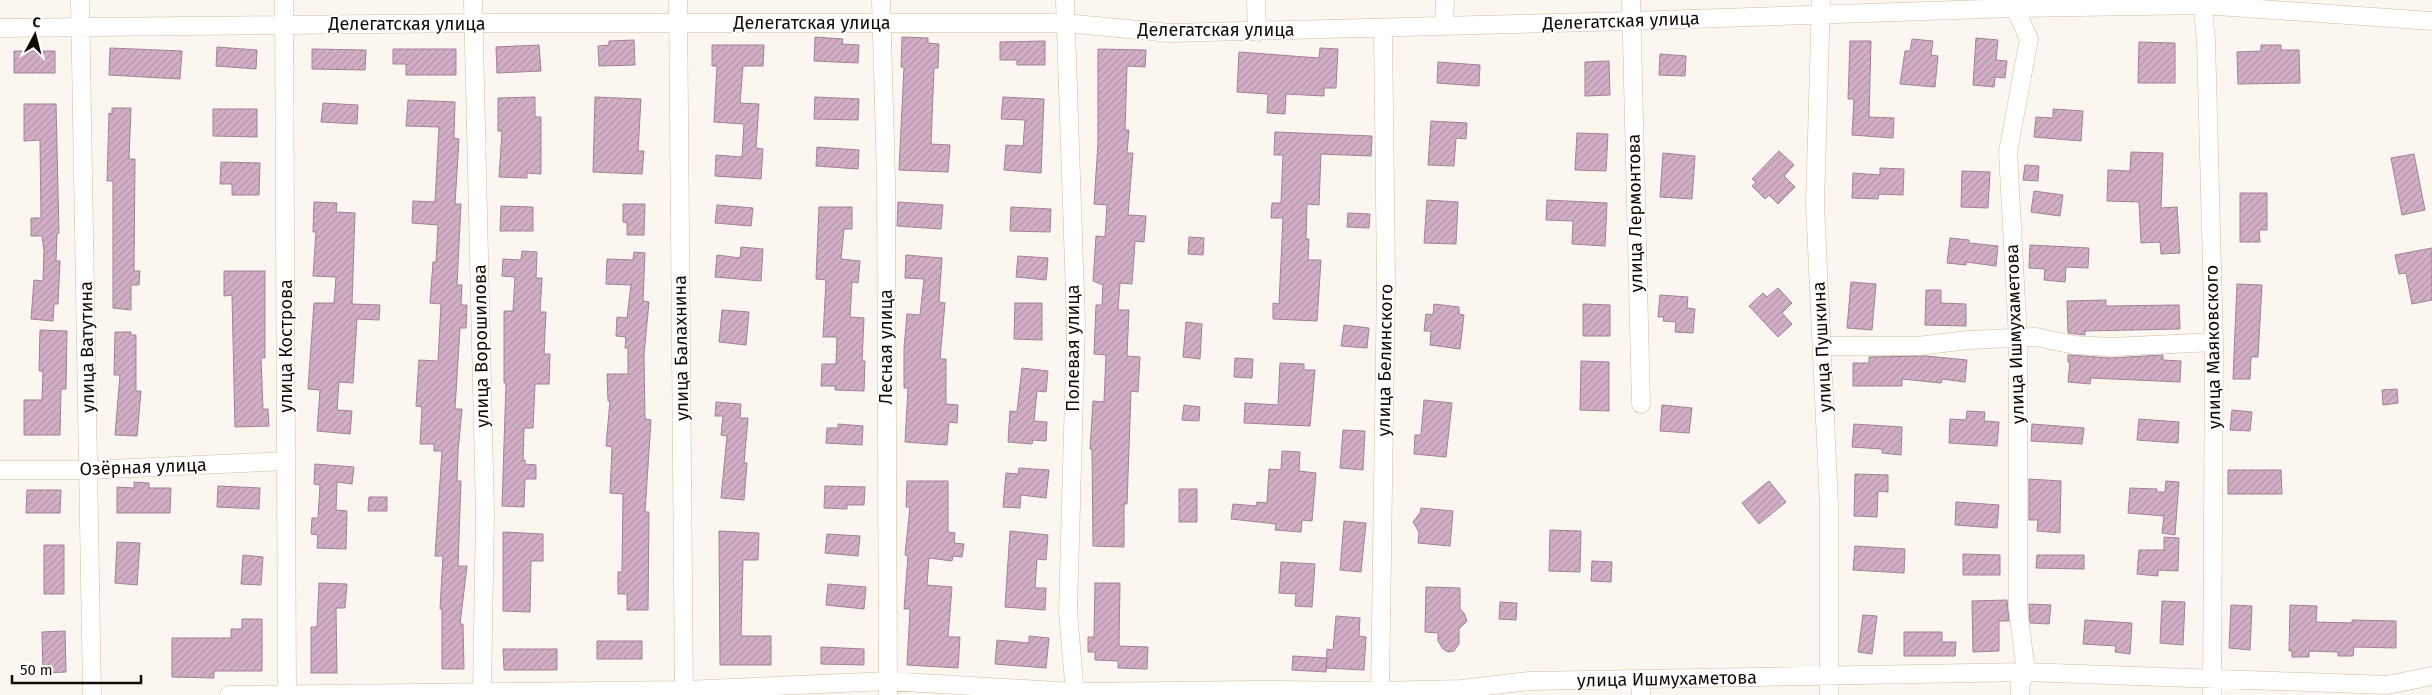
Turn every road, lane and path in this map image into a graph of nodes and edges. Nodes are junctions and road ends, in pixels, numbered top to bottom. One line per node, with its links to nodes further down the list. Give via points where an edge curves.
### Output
1 (80, 0): 22 (street, улица Ватутина)
2 (284, 0): 19 (street, улица Кострова)
3 (474, 0): 15 (street, улица Ворошилова)
4 (678, 0): 16 (street, улица Балахнина)
5 (881, 0): 17 (street, Лесная улица)
6 (1065, 0): 18 (street, Полевая улица)
7 (1256, 0): 24 (street)
8 (1446, 0): 20 (street)
9 (1631, 0): 13 (street, улица Лермонтова)
10 (2203, 3): 11 (street, Делегатская улица); 14 (street, Делегатская улица); 26 (street, улица Маяковского)
11 (2016, 4): 12 (street, Делегатская улица); 25 (street, улица Ишмухаметова, via 2029,39 2008,152)
12 (1821, 8): 13 (street, Делегатская улица); 27 (street, улица Пушкина, via 1815,204)
13 (1631, 21): 20 (street, Делегатская улица); 28 (street, улица Лермонтова)
14 (2432, 21)
15 (474, 23): 16 (street, Делегатская улица); 19 (street, Делегатская улица); 40 (street, улица Ворошилова, via 485,513)
16 (678, 23): 17 (street, Делегатская улица); 41 (street, улица Балахнина)
17 (881, 23): 18 (street, Делегатская улица); 37 (street, Лесная улица, via 886,189)
18 (1064, 23): 24 (street, Делегатская улица, via 1170,33); 45 (street, Полевая улица, via 1076,324 1068,611)
19 (285, 24): 22 (street, Делегатская улица); 29 (street, улица Кострова)
20 (1444, 26): 23 (street, Делегатская улица)
21 (0, 28): 22 (street, Делегатская улица)
22 (80, 28): 31 (street, улица Ватутина)
23 (1383, 28): 24 (street, Делегатская улица); 39 (street, улица Белинского, via 1386,280)
24 (1257, 32)
25 (2018, 339): 26 (street, via 2036,337 2074,345 2112,347); 27 (street, via 1918,346); 32 (street, улица Ишмухаметова, via 2018,609)
26 (2214, 342): 36 (street, улица Маяковского)
27 (1822, 346): 33 (street, улица Пушкина, via 1829,505)
28 (1641, 404)
29 (286, 460): 31 (street, Озёрная улица); 44 (street, улица Кострова)
30 (0, 470): 31 (street, Озёрная улица)
31 (89, 470): 46 (street, улица Ватутина)
32 (2026, 672): 33 (street, улица Ишмухаметова); 36 (street, улица Ишмухаметова); 49 (street, улица Ишмухаметова, via 2020,684)
33 (1828, 676): 35 (street, улица Ишмухаметова); 48 (street, улица Пушкина)
34 (2432, 676): 38 (street, улица Ишмухаметова)
35 (1641, 687): 43 (street, улица Ишмухаметова, via 1529,681)
36 (2212, 687): 38 (street, улица Ишмухаметова)
37 (888, 688): 41 (street, улица Ишмухаметова); 45 (street, улица Ишмухаметова)
38 (2389, 690)
39 (1380, 691): 42 (street, улица Ишмухаметова); 43 (street, улица Ишмухаметова)
40 (482, 692): 41 (street, улица Ишмухаметова); 44 (street, улица Ишмухаметова)
41 (684, 692)
42 (1257, 692): 45 (street, улица Ишмухаметова)
43 (1461, 692)
44 (287, 693): 47 (street, улица Ишмухаметова)
45 (1075, 694)
46 (92, 695)
47 (229, 695)
48 (1829, 695)
49 (2020, 695)

